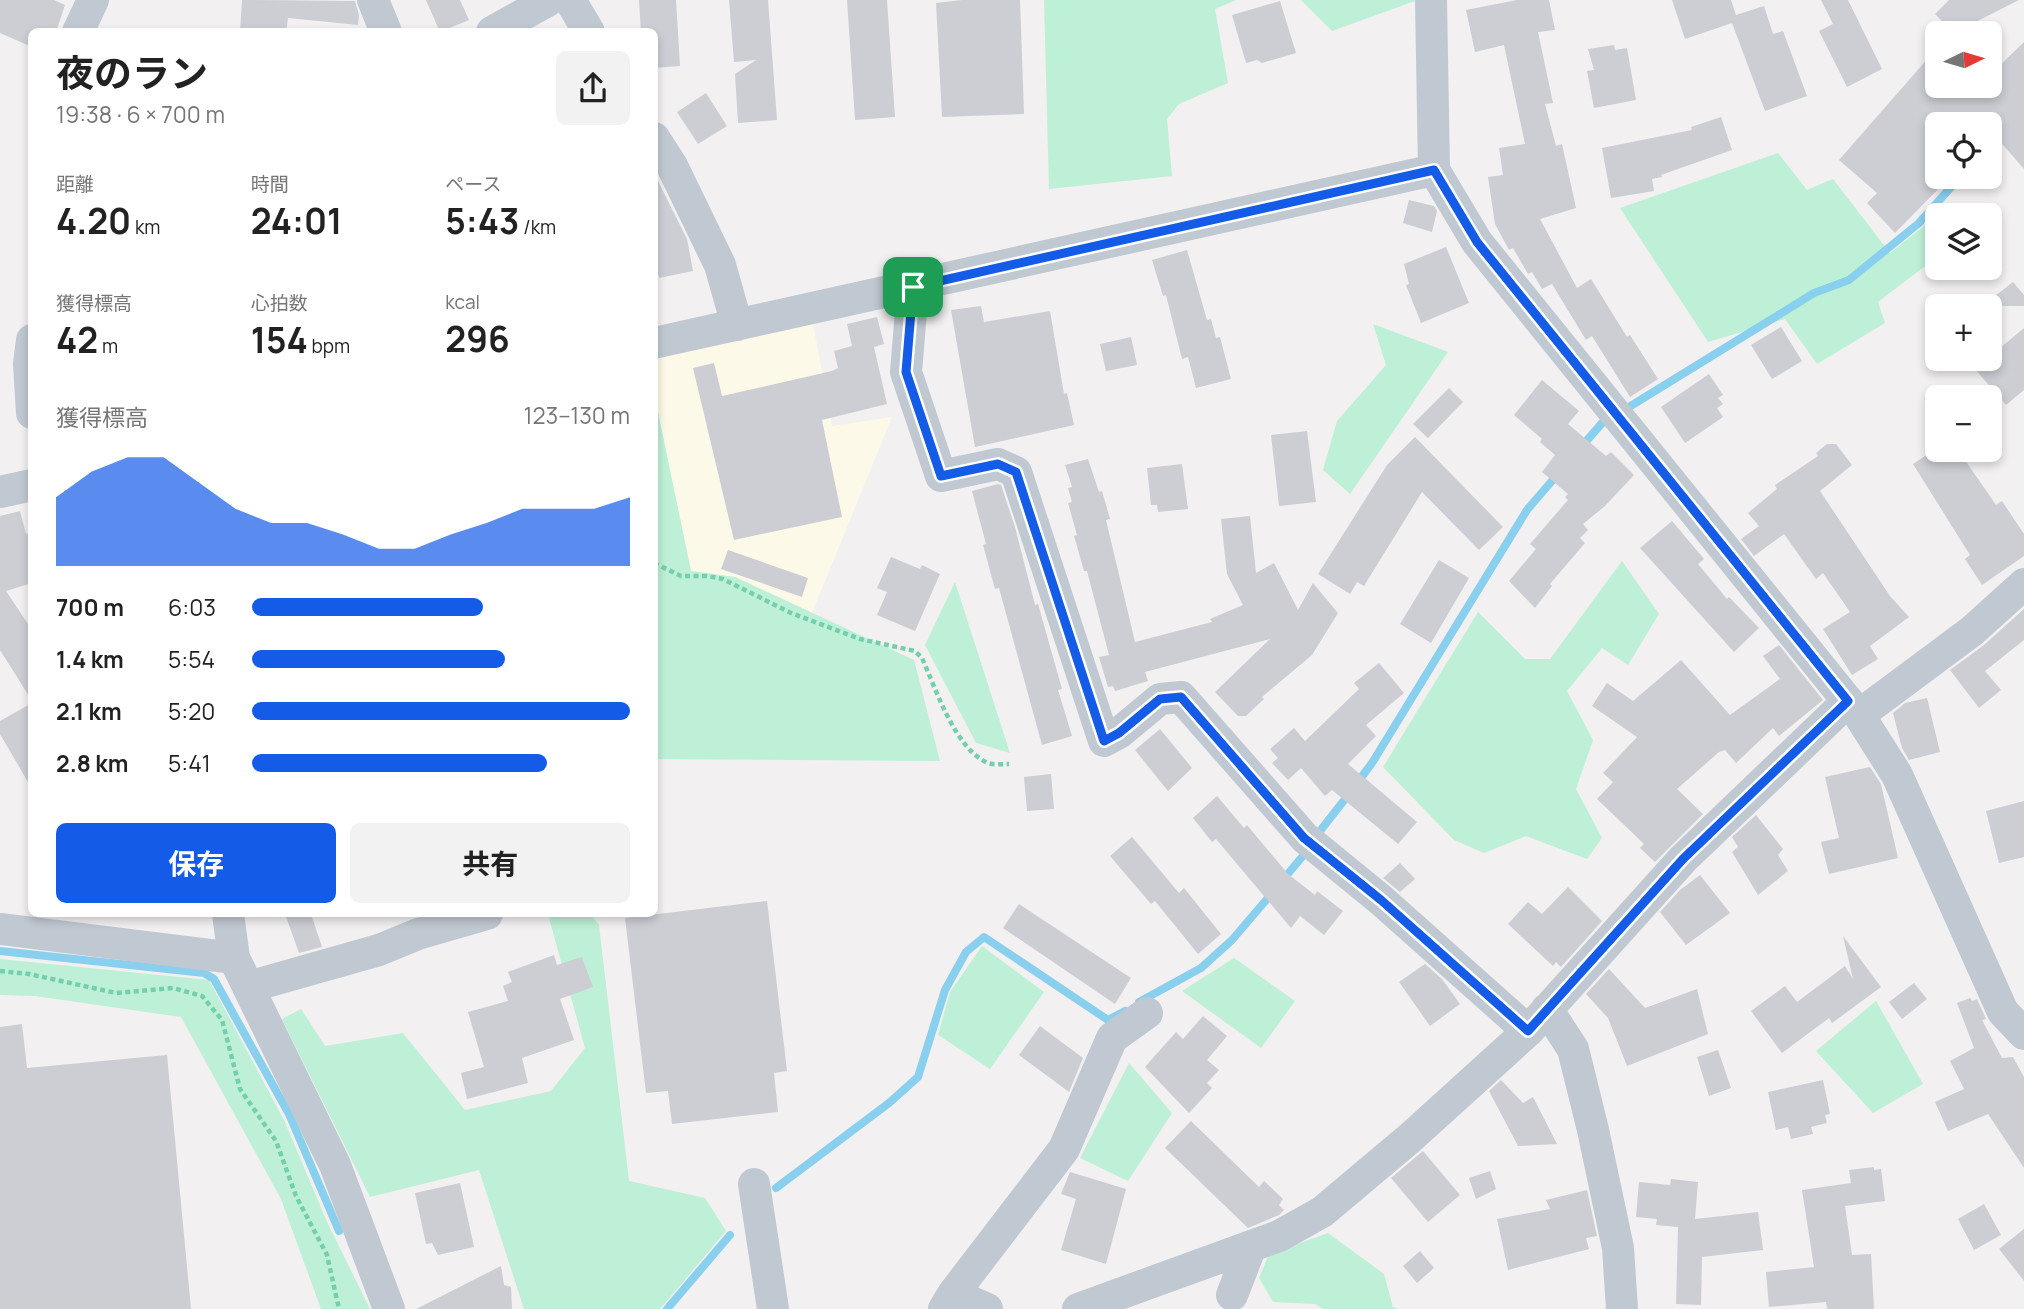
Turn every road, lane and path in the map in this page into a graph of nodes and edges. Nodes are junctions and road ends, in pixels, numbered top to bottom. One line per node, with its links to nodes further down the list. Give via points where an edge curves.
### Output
1 (93, 0): 6 (street)
2 (373, 0): 7 (street)
3 (549, 0): 8 (street)
4 (569, 0): 9 (street)
5 (1431, 0): 11 (street)
6 (80, 28)
7 (384, 28)
8 (499, 28)
9 (586, 28)
10 (658, 144): 13 (street, via 720,265)
11 (1434, 170): 12 (street); 19 (street, via 1477,242)
12 (913, 287): 13 (street); 28 (street, via 906,372 941,476 998,464 1016,472 1104,741 1160,699 1181,697 1304,838)
13 (737, 325): 14 (street)
14 (658, 342)
15 (28, 486): 16 (street)
16 (0, 492)
17 (658, 565): 20 (path, via 681,576 723,579 791,613 860,639 915,651 951,723 972,752 989,764)
18 (2024, 584): 19 (street, via 1972,631)
19 (1854, 708): 28 (street, via 1683,859); 29 (street, via 1897,775 2003,1012)
20 (1009, 764)
21 (228, 917): 24 (street)
22 (476, 917): 26 (street)
23 (0, 929): 24 (street)
24 (234, 958): 26 (street)
25 (0, 971): 34 (path, via 116,993 173,988 202,996 222,1020 240,1088 276,1142 296,1196 327,1255)
26 (248, 987): 35 (street, via 335,1165)
27 (1147, 1013): 33 (street, via 1112,1038 1064,1149)
28 (1537, 1020): 31 (street, via 1322,1212); 39 (street, via 1573,1049 1618,1248)
29 (2024, 1034)
30 (754, 1184): 36 (street)
31 (1251, 1246): 32 (street); 38 (street)
32 (1233, 1295)
33 (949, 1301): 37 (street)
34 (339, 1309)
35 (389, 1309)
36 (772, 1309)
37 (987, 1309)
38 (1077, 1309)
39 (1622, 1309)

